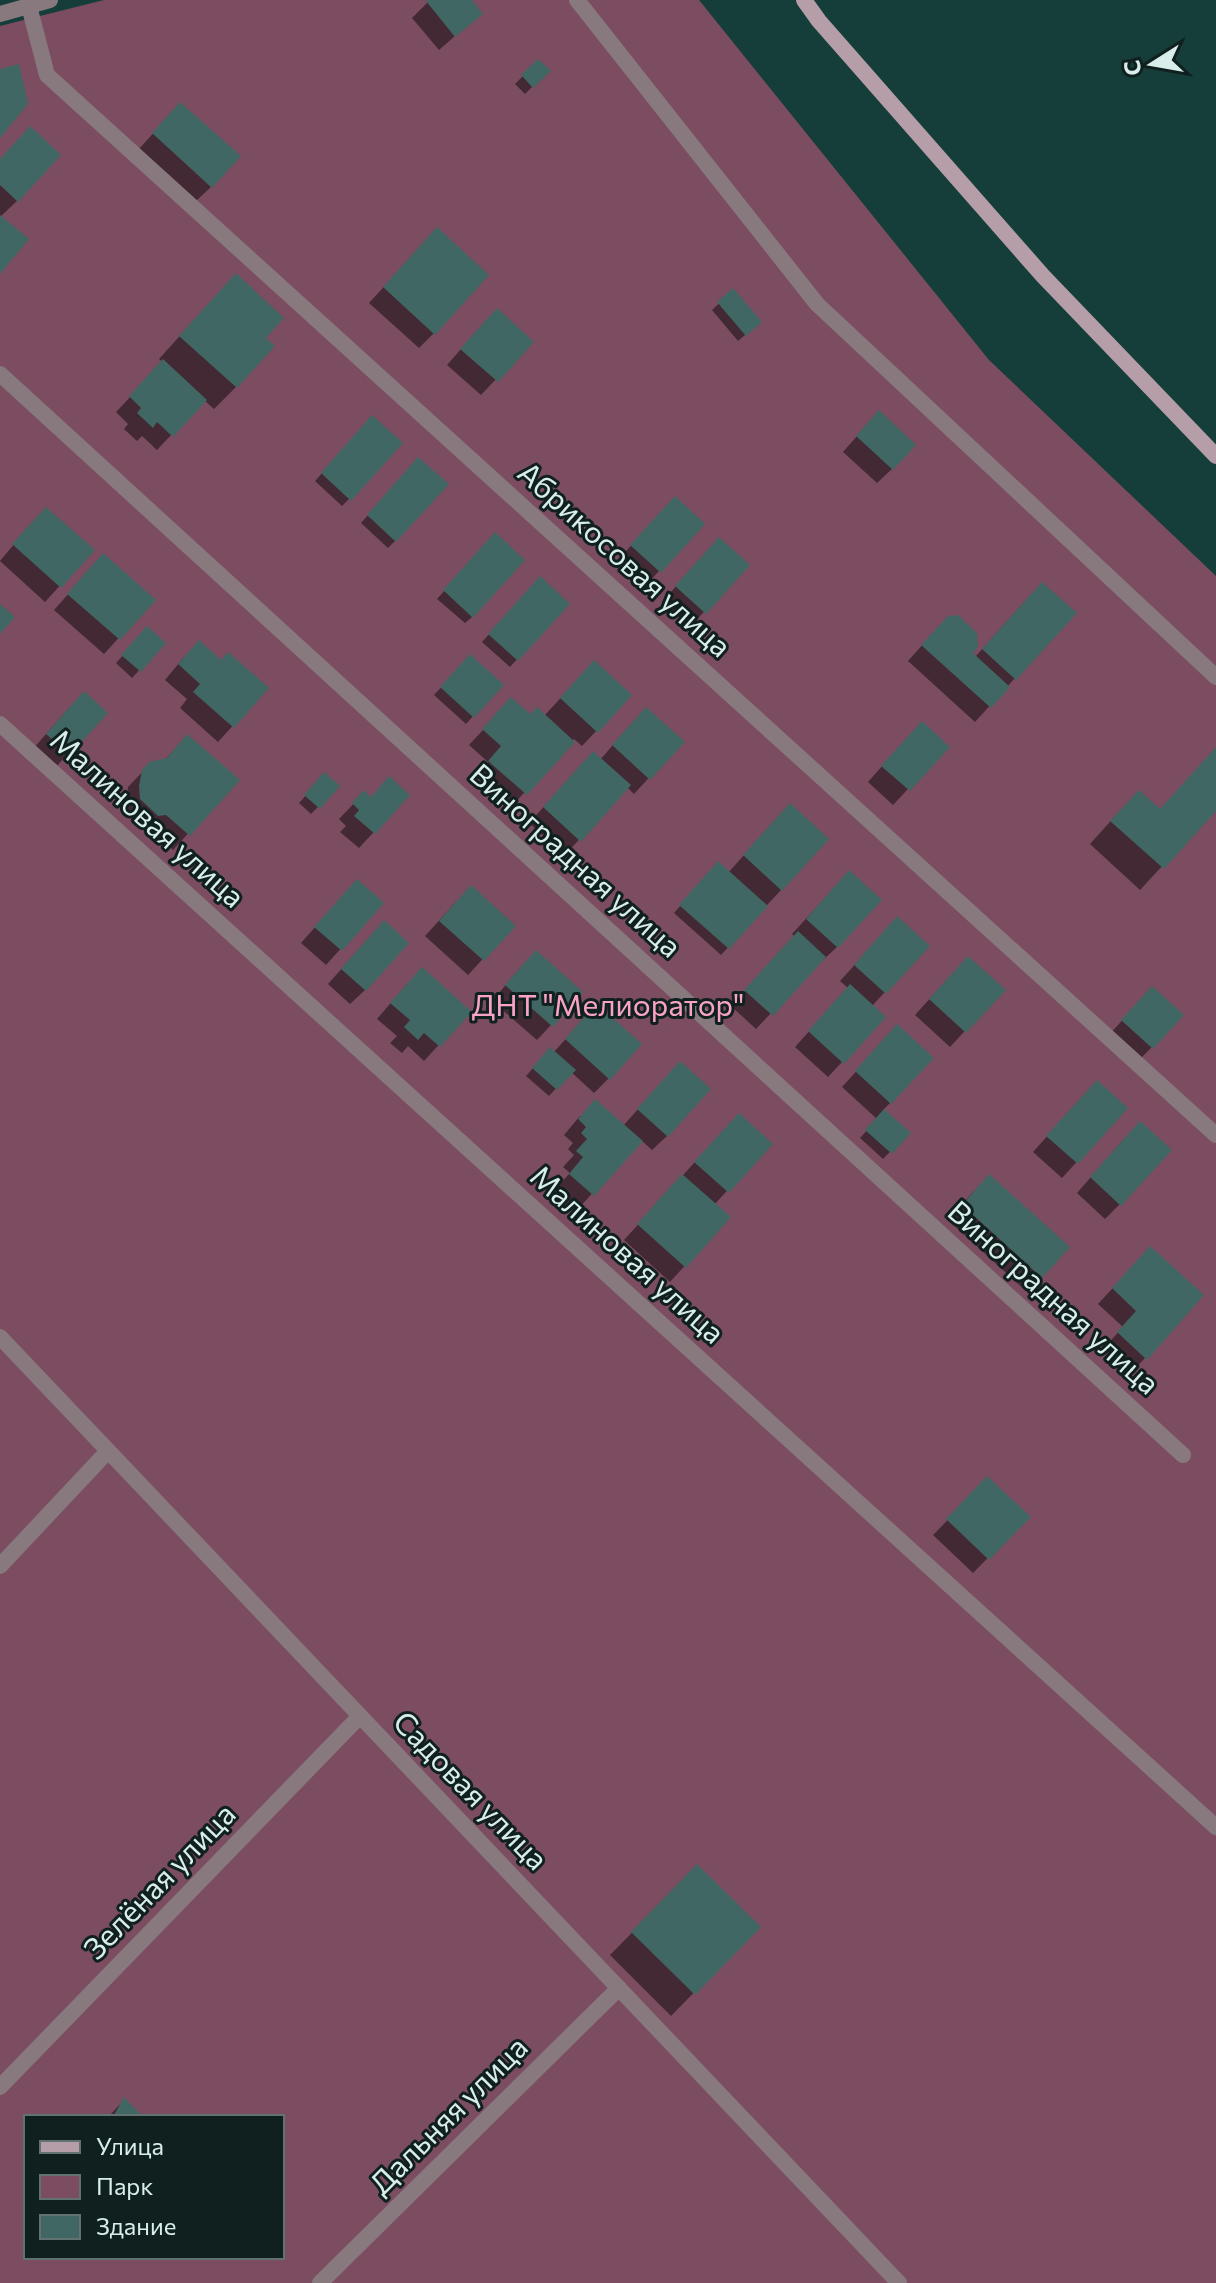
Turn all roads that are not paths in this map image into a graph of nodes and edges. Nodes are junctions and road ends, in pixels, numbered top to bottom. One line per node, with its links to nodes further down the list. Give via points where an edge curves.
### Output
1 (50, 0): 4 (street)
2 (577, 0): 8 (street, via 817,304)
3 (804, 0): 7 (main road, via 1043,276)
4 (29, 6): 5 (street); 10 (street, Абрикосовая улица, via 47,75)
5 (0, 14)
6 (0, 374): 13 (street, Виноградная улица)
7 (1216, 456)
8 (1216, 677)
9 (0, 724): 16 (street, Малиновая улица)
10 (1216, 1135)
11 (0, 1337): 12 (street, Садовая улица)
12 (108, 1451): 14 (street); 15 (street, Садовая улица)
13 (1183, 1455)
14 (0, 1566)
15 (360, 1716): 17 (street, Садовая улица); 18 (street, Зелёная улица)
16 (1216, 1827)
17 (619, 1988): 19 (street, Дальняя улица); 20 (street, Садовая улица)
18 (0, 2087)
19 (320, 2283)
20 (899, 2283)

